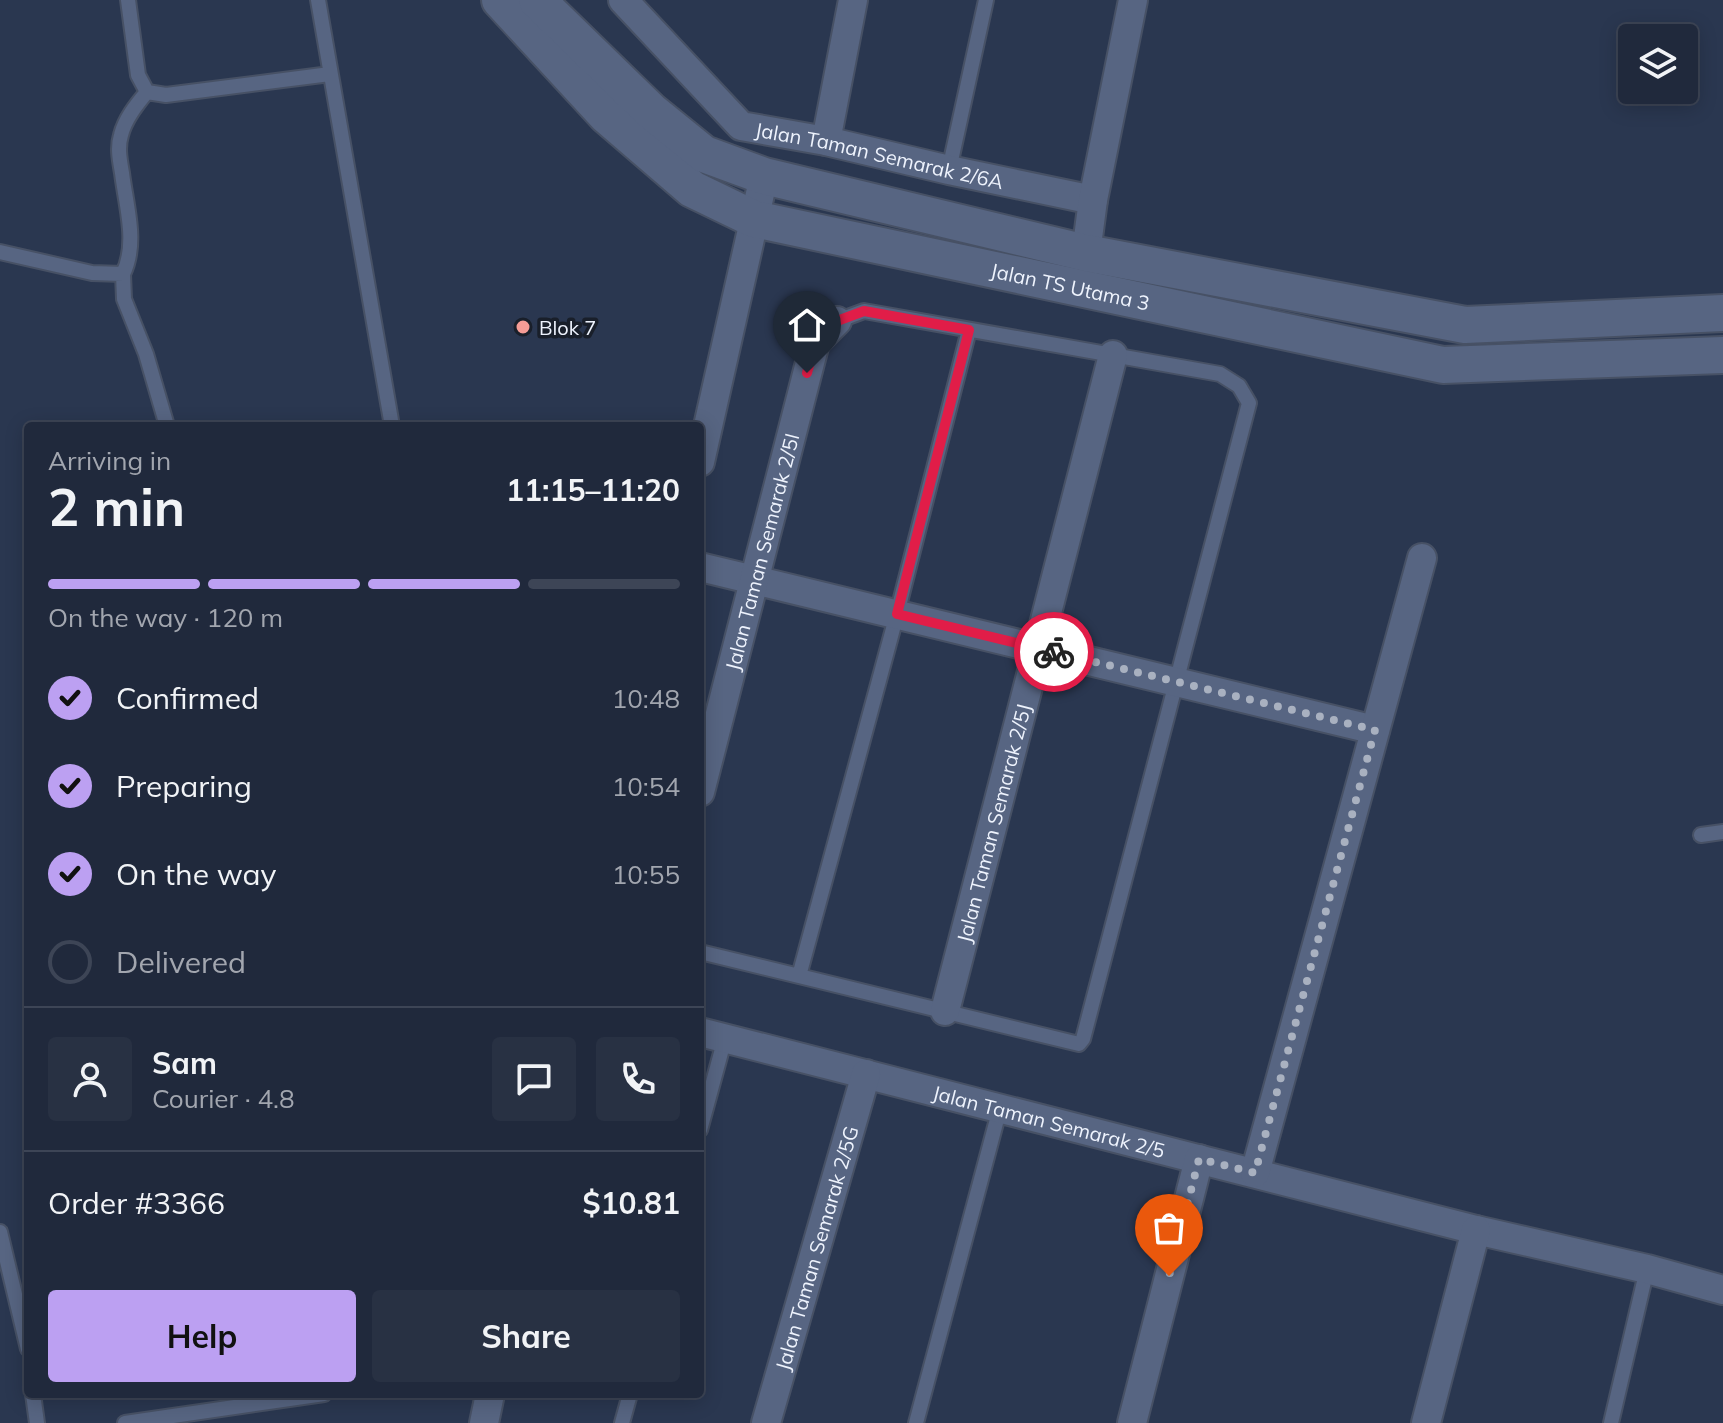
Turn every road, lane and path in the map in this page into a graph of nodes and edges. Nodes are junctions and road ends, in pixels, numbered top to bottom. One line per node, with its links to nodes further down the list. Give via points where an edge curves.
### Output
1 (128, 0): 10 (lane, via 138,75)
2 (318, 0): 9 (lane)
3 (500, 0): 15 (street, Jalan TS Utama 3, via 606,115 670,171 692,189)
4 (537, 0): 13 (street, Jalan TS Utama 3, via 651,111 704,154)
5 (623, 0): 11 (street, Jalan Taman Semarak 2/6A, via 741,126)
6 (853, 0): 11 (street)
7 (986, 0): 12 (lane)
8 (1133, 0): 14 (street)
9 (330, 74): 10 (lane, via 166,95); 25 (lane)
10 (147, 92): 18 (lane, via 120,136 131,240)
11 (826, 141): 12 (street, Jalan Taman Semarak 2/6A)
12 (949, 170): 14 (street, Jalan Taman Semarak 2/6A)
13 (764, 176): 15 (street); 17 (street, Jalan TS Utama 3)
14 (1093, 200): 17 (street)
15 (754, 219): 23 (street, Jalan TS Utama 3, via 1443,365); 26 (street)
16 (0, 252): 18 (lane, via 92,273)
17 (1086, 253): 19 (street, Jalan TS Utama 3, via 1465,325)
18 (123, 274): 24 (lane, via 124,299)
19 (1723, 313)
20 (837, 321): 21 (lane, via 864,311); 29 (street, Jalan Taman Semarak 2/5I, via 815,343)
21 (969, 330): 22 (lane); 30 (lane)
22 (1113, 355): 31 (street, Jalan Taman Semarak 2/5J); 32 (lane, via 1220,374 1239,386 1249,403)
23 (1723, 355)
24 (166, 422)
25 (391, 422)
26 (704, 444)
27 (1422, 558): 33 (street)
28 (704, 568): 29 (street)
29 (754, 580): 30 (street); 34 (street, Jalan Taman Semarak 2/5I)
30 (897, 614): 31 (street); 38 (lane)
31 (1039, 649): 32 (street); 39 (street, Jalan Taman Semarak 2/5J)
32 (1176, 682): 33 (street); 39 (lane, via 1083,1039 1079,1044)
33 (1375, 730): 45 (street)
34 (704, 776)
35 (1723, 832): 36 (lane)
36 (1701, 835)
37 (704, 953): 38 (lane)
38 (799, 976): 39 (lane)
39 (945, 1011)
40 (712, 1035): 41 (street, Jalan Taman Semarak 2/5); 42 (lane)
41 (866, 1074): 43 (street, Jalan Taman Semarak 2/5); 59 (street, Jalan Taman Semarak 2/5G)
42 (704, 1098)
43 (1000, 1108): 44 (street, Jalan Taman Semarak 2/5); 60 (lane)
44 (1199, 1159): 45 (street, Jalan Taman Semarak 2/5); 61 (street)
45 (1255, 1173): 46 (street, Jalan Taman Semarak 2/5)
46 (1476, 1230): 48 (street, Jalan Taman Semarak 2/5); 62 (street)
47 (0, 1232): 50 (lane)
48 (1647, 1269): 49 (street, Jalan Taman Semarak 2/5); 63 (lane)
49 (1723, 1290)
50 (24, 1331)
51 (34, 1398): 55 (lane)
52 (297, 1398): 56 (lane)
53 (489, 1398): 57 (street)
54 (629, 1398): 58 (lane)
55 (37, 1423)
56 (125, 1423)
57 (484, 1423)
58 (622, 1423)
59 (766, 1423)
60 (916, 1423)
61 (1132, 1423)
62 (1426, 1423)
63 (1611, 1423)

